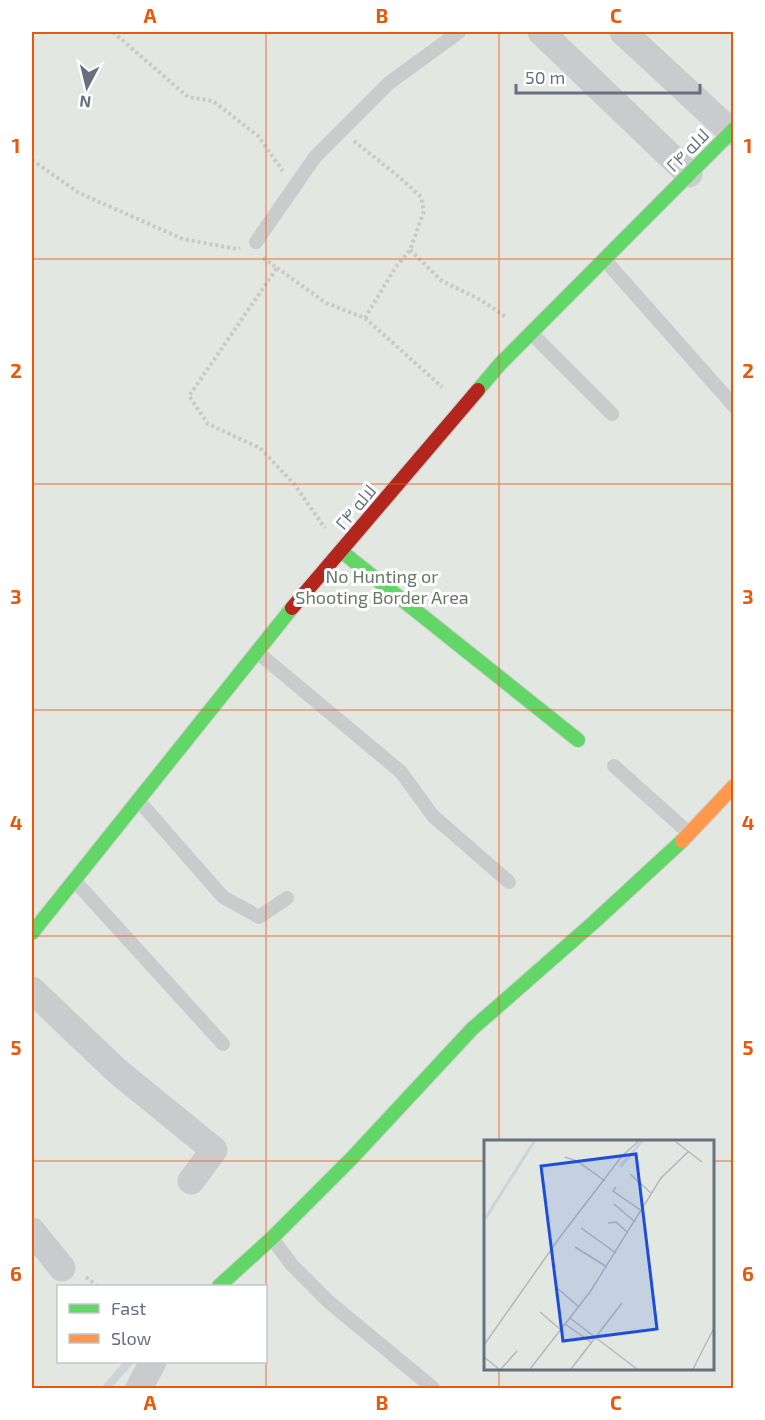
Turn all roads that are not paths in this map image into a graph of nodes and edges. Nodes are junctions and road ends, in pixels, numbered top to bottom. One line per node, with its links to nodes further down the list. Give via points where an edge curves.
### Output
1 (459, 32): 6 (lane, via 390,83 315,157)
2 (541, 32): 5 (street)
3 (623, 32): 4 (street)
4 (732, 130): 5 (street, لاله ۲۴)
5 (689, 174): 7 (street, لاله ۲۴)
6 (256, 242)
7 (604, 259): 8 (street, لاله ۲۴); 9 (lane)
8 (531, 333): 10 (lane); 11 (street, لاله ۲۴, via 500,364)
9 (734, 406)
10 (612, 414)
11 (341, 551): 12 (street, لاله ۲۴); 13 (street)
12 (257, 652): 16 (street, لاله ۲۴); 19 (lane, via 401,772 433,816)
13 (578, 740)
14 (614, 766): 17 (lane)
15 (734, 786): 17 (street)
16 (138, 800): 18 (street, لاله ۲۴); 20 (lane, via 223,897 259,917)
17 (690, 834): 26 (street, via 472,1029)
18 (74, 880): 21 (street, لاله ۲۴); 23 (lane)
19 (509, 882)
20 (287, 898)
21 (32, 933)
22 (32, 990): 24 (street, via 117,1071 214,1150)
23 (223, 1044)
24 (191, 1181)
25 (32, 1232): 27 (street)
26 (272, 1238): 28 (street); 31 (lane, via 328,1302)
27 (62, 1268)
28 (221, 1285)
29 (152, 1363): 30 (street)
30 (139, 1389)
31 (433, 1389)

